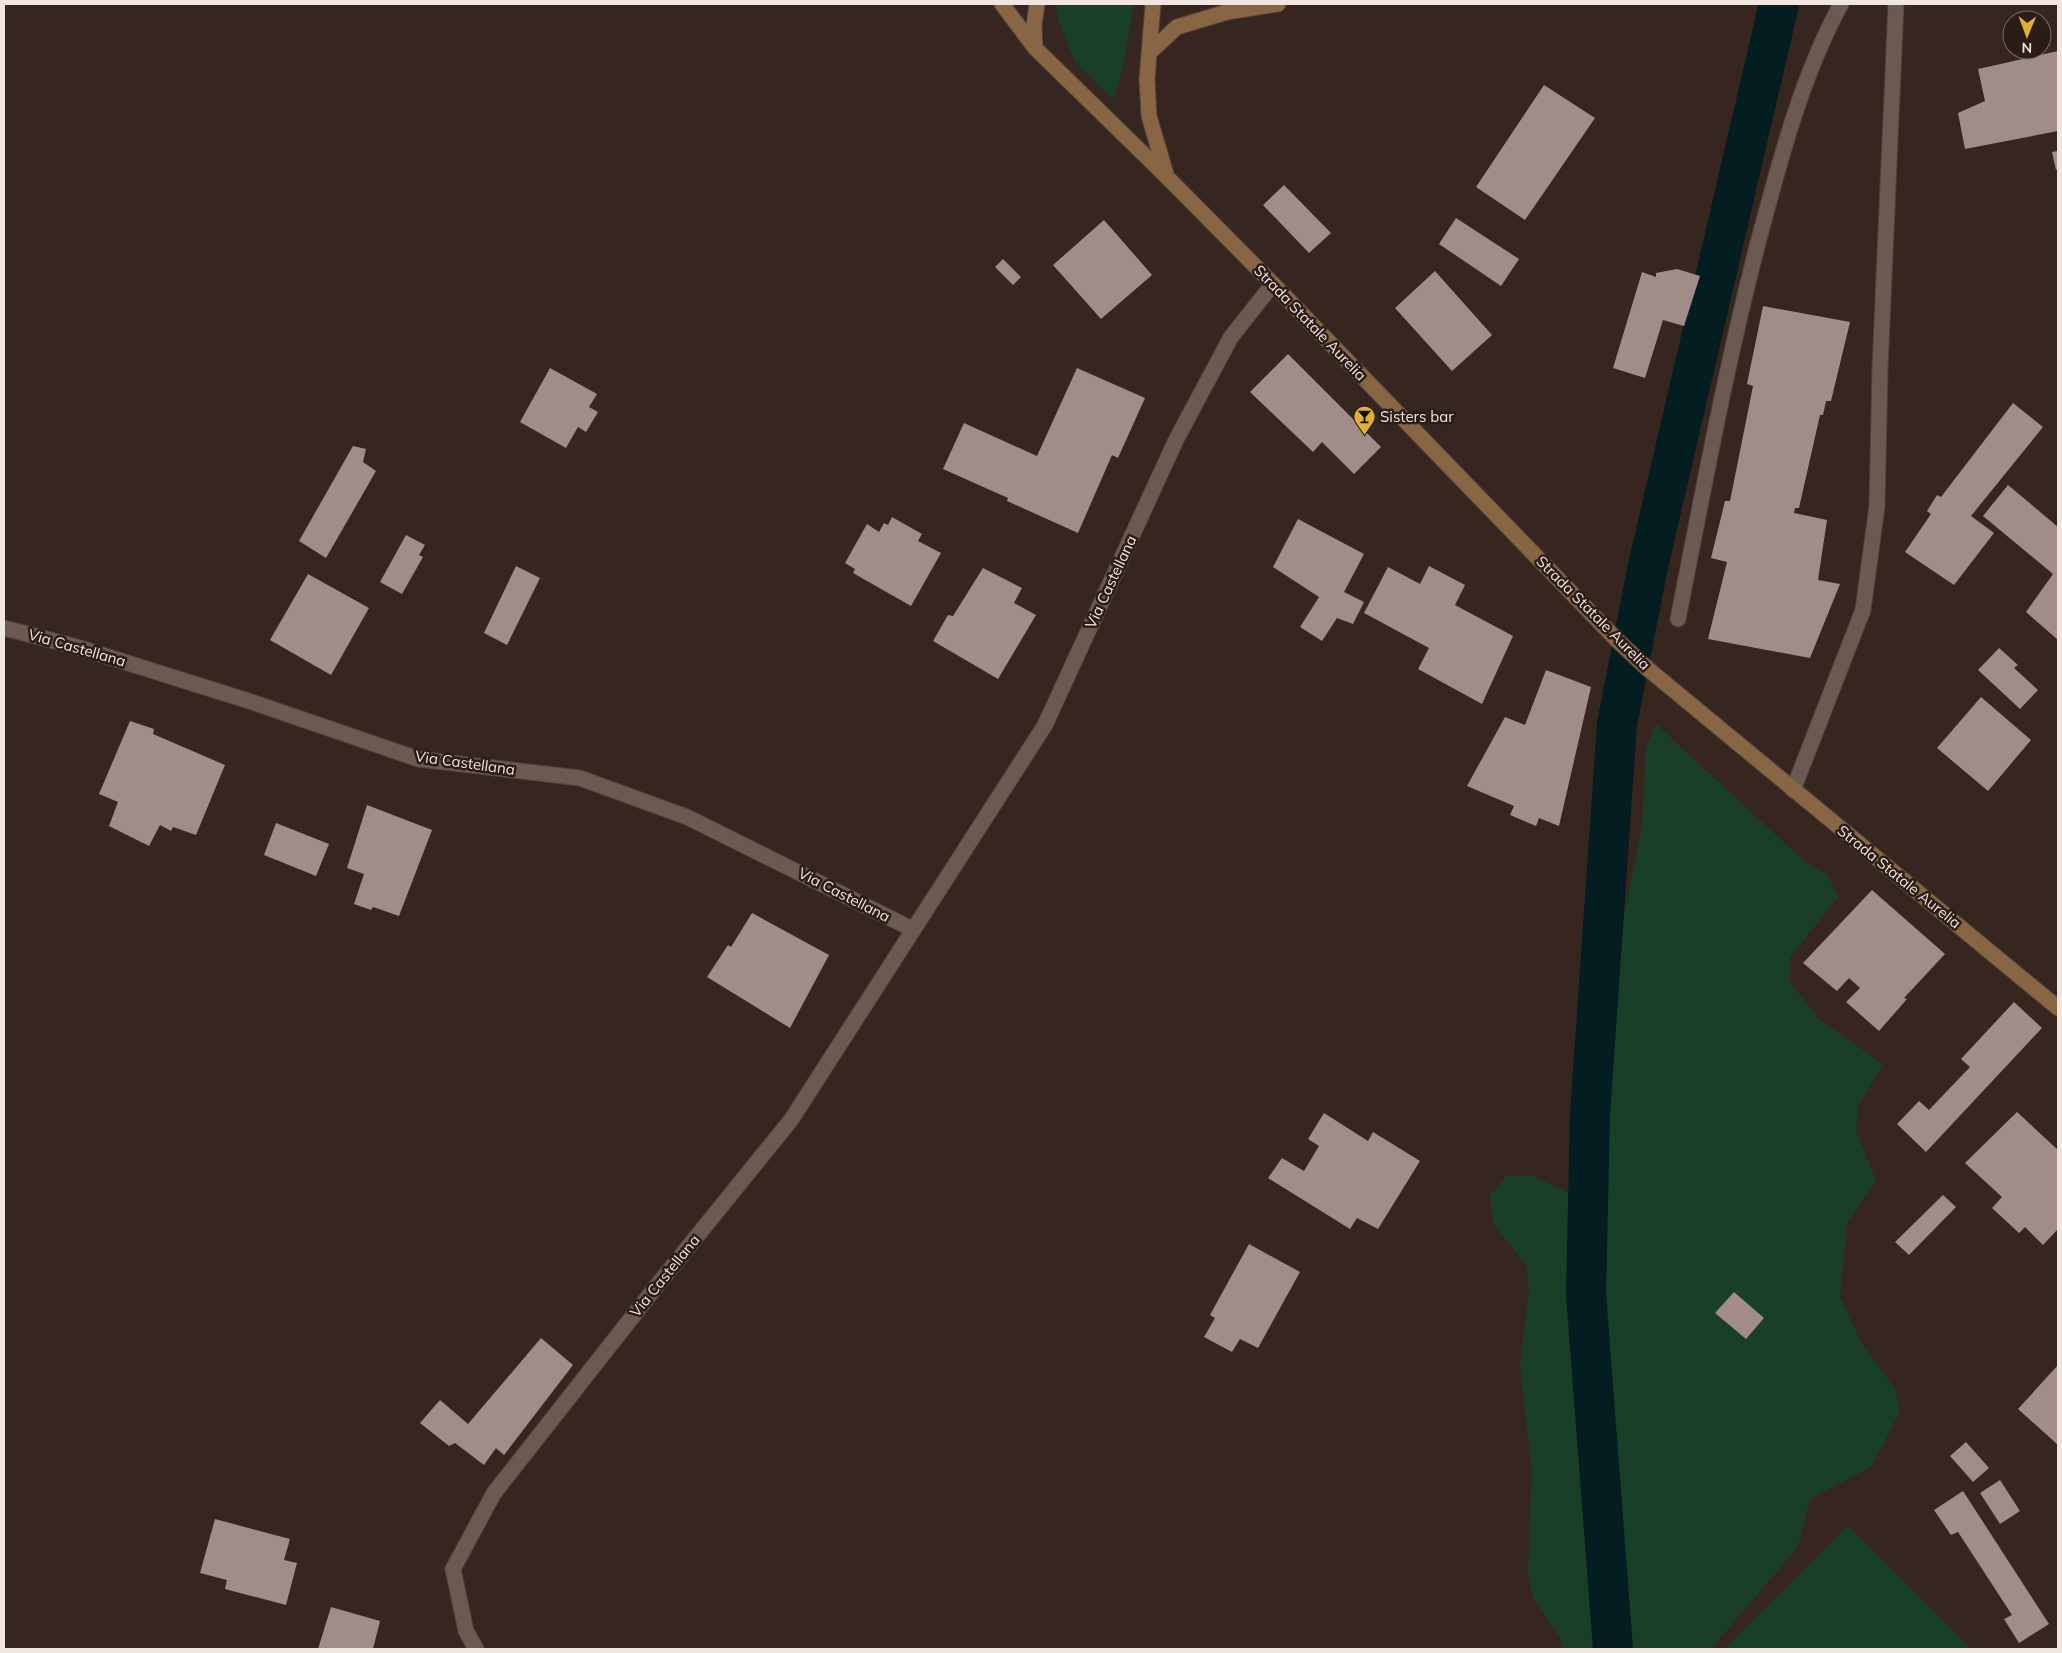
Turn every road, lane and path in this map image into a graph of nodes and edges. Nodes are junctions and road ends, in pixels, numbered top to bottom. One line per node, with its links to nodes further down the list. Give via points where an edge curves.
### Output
1 (1002, 4): 7 (main road, Strada Statale Aurelia)
2 (1037, 4): 7 (main road)
3 (1153, 4): 8 (main road, Strada Statale Aurelia)
4 (1278, 4): 8 (main road, via 1227,12 1177,27)
5 (1841, 4): 11 (street, via 1824,36 1784,145 1740,310)
6 (1896, 4): 13 (street, via 1877,506 1862,610)
7 (1035, 48): 9 (main road, Strada Statale Aurelia)
8 (1149, 53): 9 (main road, Strada Statale Aurelia, via 1149,116)
9 (1166, 176): 10 (main road, Strada Statale Aurelia)
10 (1272, 284): 13 (main road, Strada Statale Aurelia, via 1617,640); 14 (street, Via Castellana, via 1231,337 1176,440 1045,725)
11 (1678, 619)
12 (4, 628): 14 (street, Via Castellana, via 169,676 418,759 580,778 687,817)
13 (1793, 790): 15 (main road, Strada Statale Aurelia)
14 (912, 929): 16 (street, Via Castellana, via 791,1120 494,1493 452,1570 466,1631)
15 (2058, 1008)
16 (476, 1649)

